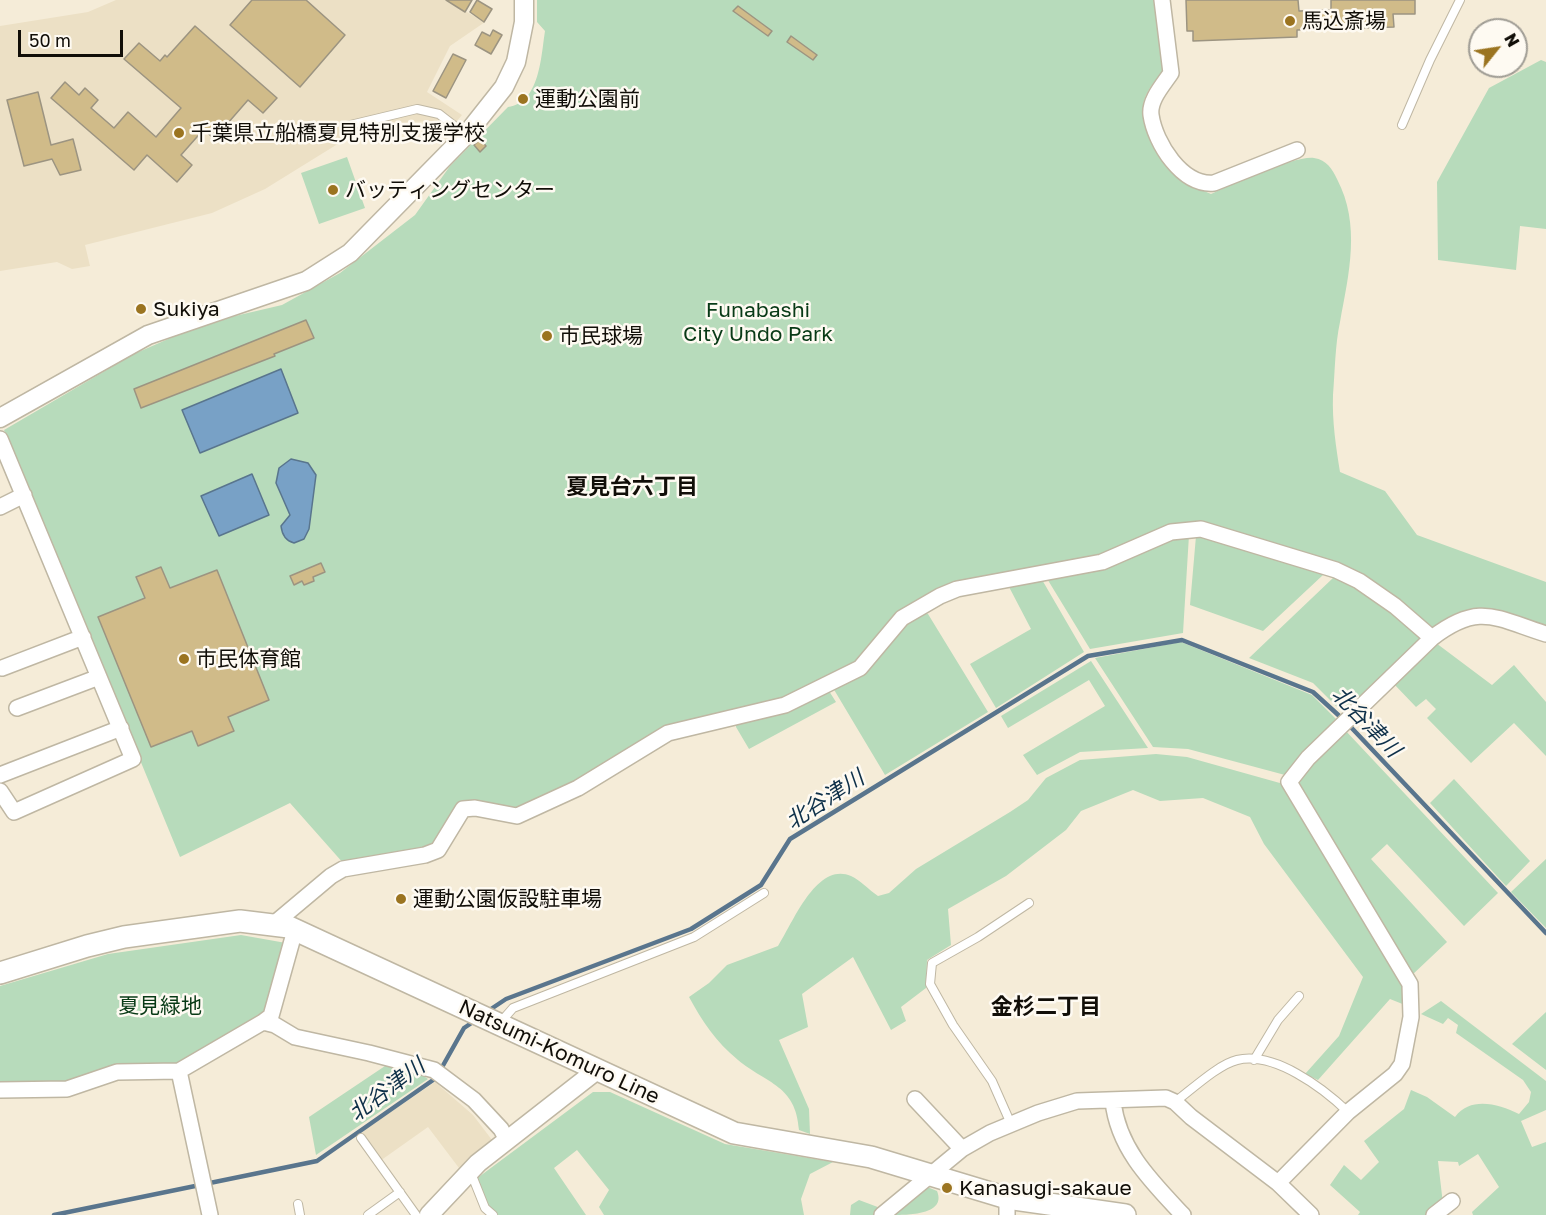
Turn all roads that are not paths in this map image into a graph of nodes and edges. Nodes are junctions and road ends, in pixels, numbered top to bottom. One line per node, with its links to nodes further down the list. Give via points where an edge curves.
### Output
1 (524, 0): 6 (street, via 516,62 504,87)
2 (1161, 0): 7 (street, via 1171,73 1152,102 1150,114 1173,163 1206,184)
3 (1460, 0): 4 (lane)
4 (1402, 125)
5 (346, 126): 6 (lane, via 417,109 439,114)
6 (466, 135): 8 (street, via 365,239 328,269 278,292 148,334)
7 (1297, 150)
8 (0, 418)
9 (0, 439): 10 (street)
10 (24, 495): 11 (street); 13 (street)
11 (0, 507)
12 (1546, 634): 14 (street, via 1488,615 1476,615 1453,622)
13 (83, 638): 15 (street); 16 (street)
14 (1432, 638): 23 (street, via 1375,591 1336,570 1201,529 1171,532 1102,562 957,589 940,596 902,618 868,662 828,684 785,705 668,733 578,788 517,816 464,809 438,850 343,869 330,876); 35 (street, via 1308,758 1289,782 1410,984 1411,1017 1402,1064 1386,1083)
15 (2, 668)
16 (99, 676): 17 (street); 18 (street)
17 (17, 708)
18 (121, 728): 19 (street); 20 (street, via 133,759 14,813)
19 (0, 775)
20 (0, 791)
21 (764, 893): 26 (lane, via 694,937)
22 (1029, 903): 36 (lane, via 932,963 930,984 992,1081)
23 (285, 927): 24 (main road, Natsumi-Komuro Line, via 224,922 124,937); 26 (main road, Natsumi-Komuro Line); 27 (street, via 271,1016)
24 (0, 973)
25 (1299, 996): 28 (lane, via 1278,1020)
26 (486, 1019): 30 (main road, Natsumi-Komuro Line)
27 (264, 1022): 29 (street); 38 (street, via 295,1037 440,1074 474,1100)
28 (1254, 1060): 34 (lane, via 1238,1059 1225,1065); 35 (lane, via 1272,1062 1326,1091)
29 (179, 1071): 31 (street, via 117,1072 67,1089); 47 (street)
30 (597, 1071): 38 (street); 41 (main road, Natsumi-Komuro Line, via 734,1133 871,1157)
31 (0, 1089)
32 (915, 1099): 39 (street)
33 (1113, 1101): 34 (street, via 1166,1098); 36 (street, via 1077,1101); 55 (street, via 1119,1125 1140,1169)
34 (1175, 1102): 42 (street)
35 (1348, 1112): 42 (street)
36 (1011, 1124): 39 (street)
37 (361, 1138): 43 (lane)
38 (507, 1140): 40 (street)
39 (962, 1149): 41 (street)
40 (470, 1172): 51 (street); 52 (lane, via 486,1208)
41 (933, 1174): 46 (main road, Natsumi-Komuro Line); 53 (street)
42 (1278, 1183): 56 (street)
43 (400, 1192): 49 (lane); 50 (lane)
44 (1452, 1201): 57 (street)
45 (298, 1204): 48 (lane)
46 (1007, 1206): 54 (main road, Natsumi-Komuro Line)
47 (210, 1215)
48 (300, 1215)
49 (368, 1215)
50 (416, 1215)
51 (429, 1215)
52 (494, 1215)
53 (882, 1215)
54 (1125, 1215)
55 (1183, 1215)
56 (1311, 1215)
57 (1434, 1215)

